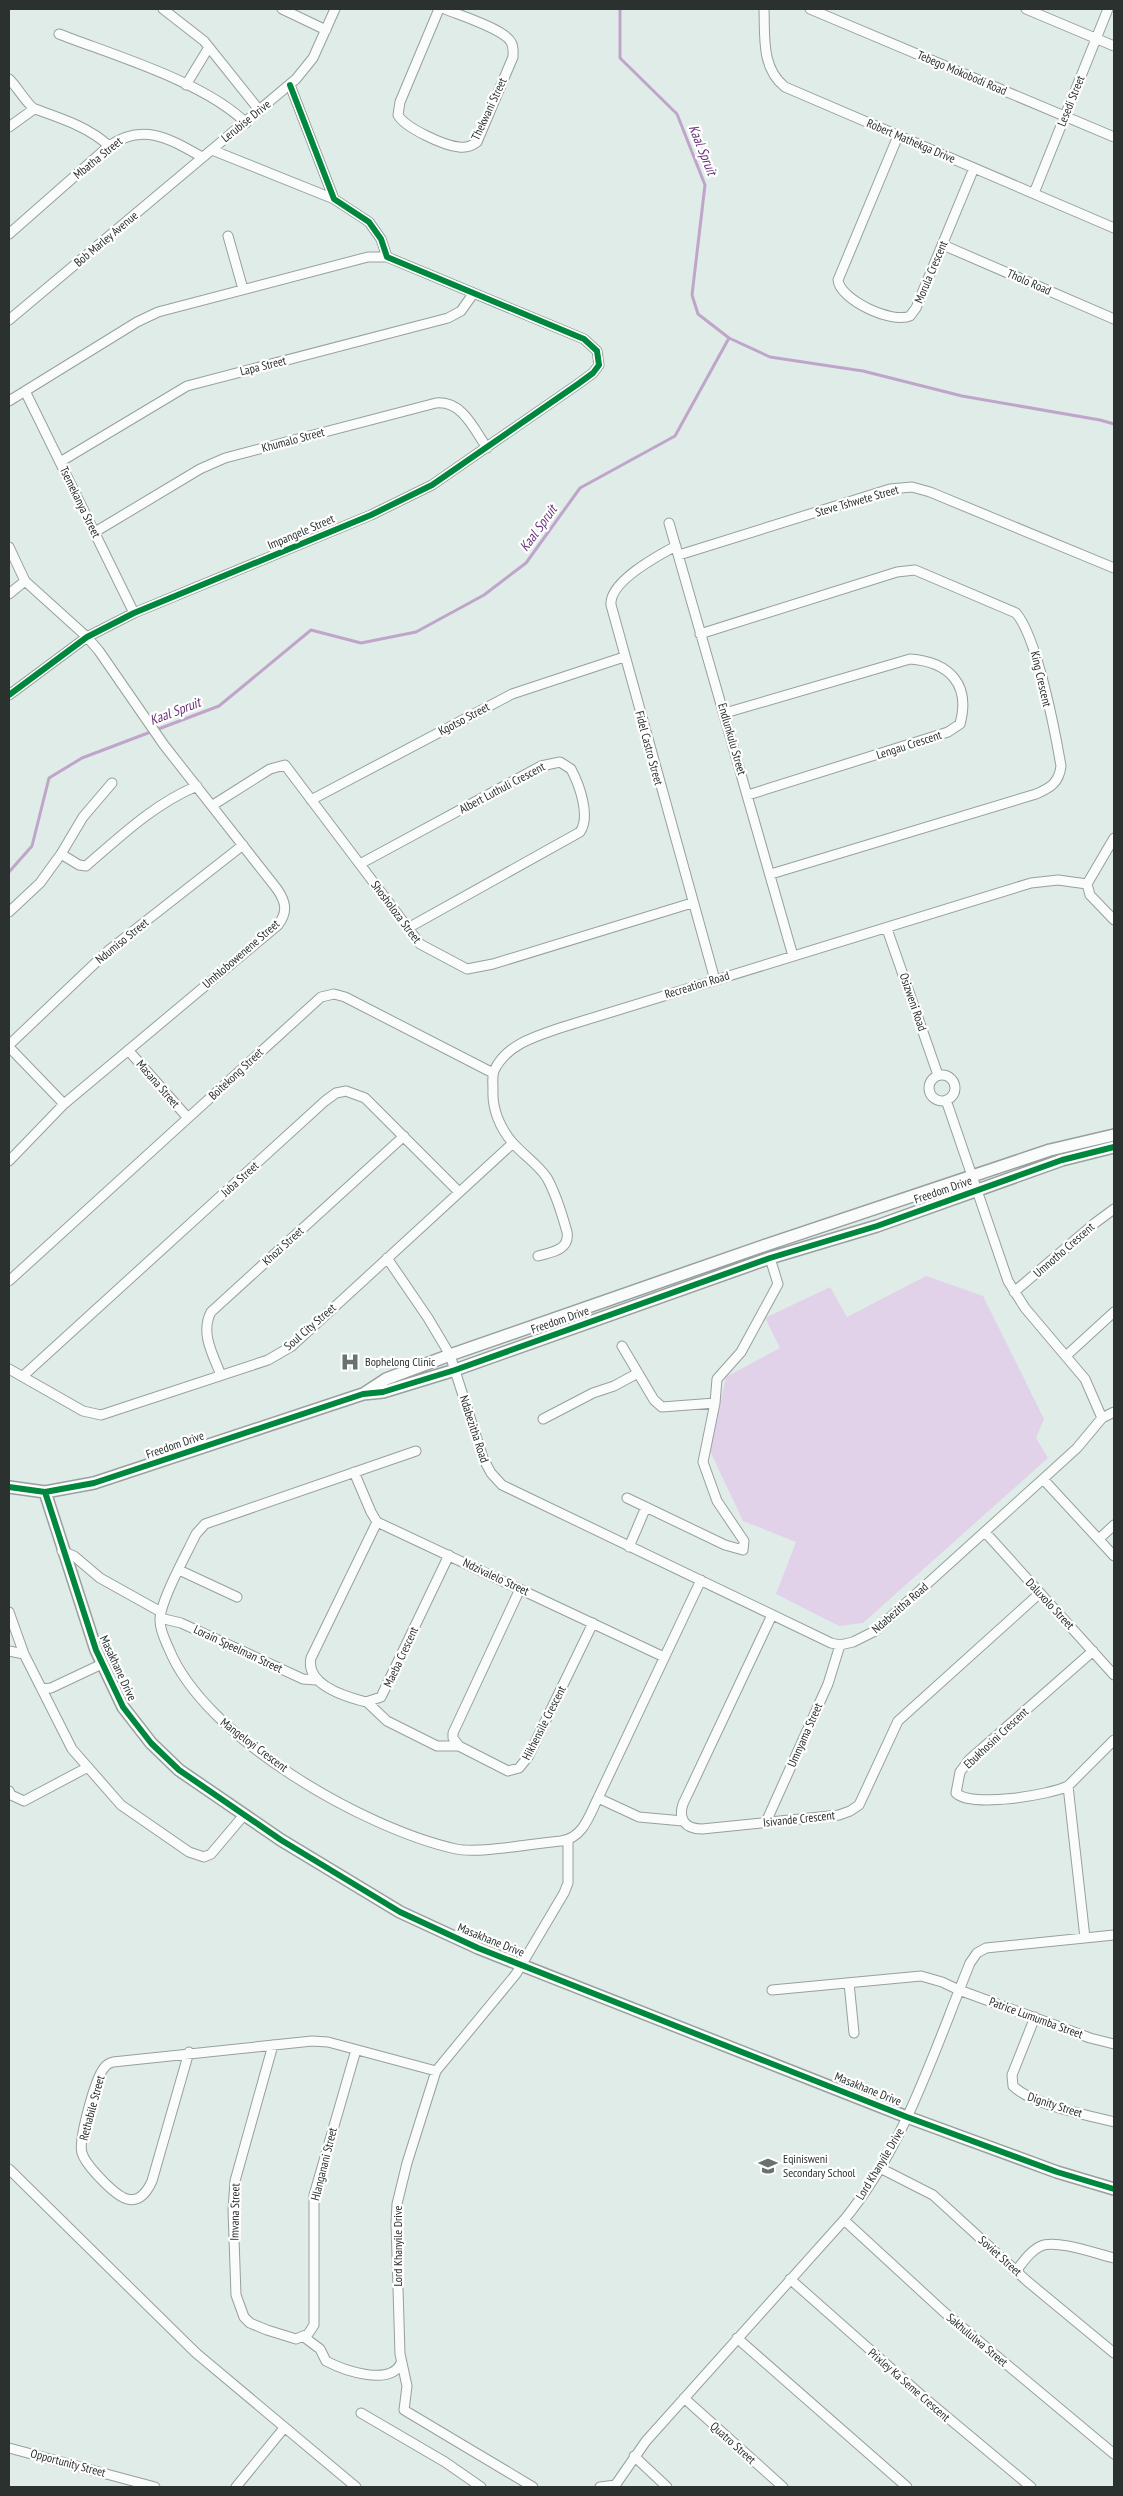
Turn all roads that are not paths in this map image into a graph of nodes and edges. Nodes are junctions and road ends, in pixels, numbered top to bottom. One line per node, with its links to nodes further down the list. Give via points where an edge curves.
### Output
1 (163, 9): 14 (street, via 195,32)
2 (282, 9): 10 (street)
3 (335, 9): 10 (street, Lerubise Drive)
4 (439, 9): 5 (street, Thekwani Street, via 400,102 398,115 408,126 450,145 465,147 477,142 514,49 503,34)
5 (445, 9)
6 (764, 9): 23 (street, Robert Mathekga Drive, via 766,57 779,83)
7 (810, 9): 20 (street, Tebego Mokobodi Road)
8 (1026, 9): 12 (street)
9 (1108, 9): 12 (street, Lesedi Street)
10 (326, 30): 16 (street, Lerubise Drive, via 313,58)
11 (59, 34): 17 (street)
12 (1096, 38): 13 (street); 20 (street, Lesedi Street)
13 (1114, 46)
14 (209, 47): 17 (street); 19 (street)
15 (9, 79): 18 (street)
16 (290, 84): 19 (street, Lerubise Drive); 30 (street)
17 (186, 85): 21 (street, via 222,104)
18 (34, 109): 22 (street); 25 (street, via 75,124)
19 (260, 111): 21 (street, Lerubise Drive)
20 (1065, 116): 24 (street, Tebego Mokobodi Road); 29 (street, Lesedi Street)
21 (246, 123): 26 (street, Lerubise Drive)
22 (9, 127)
23 (898, 136): 28 (street, Robert Mathekga Drive); 34 (street, Morula Crescent, via 841,269 839,285 851,299 895,319 905,318 916,308)
24 (1114, 137)
25 (109, 146): 27 (street, Mbatha Street, via 130,134 147,133); 32 (street, Mbatha Street)
26 (212, 150): 27 (street, Lerubise Drive); 30 (street)
27 (202, 157): 39 (street, Bob Marley Avenue)
28 (974, 168): 29 (street, Robert Mathekga Drive); 34 (street, Morula Crescent)
29 (1034, 193): 31 (street, Robert Mathekga Drive)
30 (334, 199): 35 (street, via 372,226)
31 (1114, 228)
32 (9, 234)
33 (228, 236): 36 (street)
34 (943, 244): 38 (street, Tholo Road)
35 (387, 257): 36 (street, via 368,257); 37 (street)
36 (242, 289): 40 (street, via 148,317)
37 (472, 294): 42 (street, Impangele Street, via 592,344 599,358 599,365 593,373); 43 (street, Lapa Street, via 461,311 448,318 187,386)
38 (1114, 319)
39 (9, 320)
40 (25, 391): 41 (street); 43 (street, Tsemekanya Street)
41 (9, 401)
42 (487, 448): 45 (street, Khumalo Street, via 458,408 451,403 436,403 225,458); 51 (street, Impangele Street, via 432,486 403,500)
43 (60, 462): 45 (street, Tsemekanya Street)
44 (669, 523): 47 (street, Endlunkulu Street)
45 (95, 532): 51 (street, Tsemekanya Street)
46 (9, 547): 49 (street)
47 (678, 550): 48 (street, Steve Tshwete Street, via 890,489 912,487); 52 (street, Endlunkulu Street); 54 (street, Fidel Castro Street, via 651,560 612,592 611,605)
48 (1114, 568)
49 (25, 581): 50 (street); 53 (street, Umhlobowenene Street)
50 (9, 594)
51 (134, 613): 53 (street, Impangele Street)
52 (700, 634): 56 (street, Endlunkulu Street); 66 (street, King Crescent, via 898,572 915,570 1016,613 1024,623 1033,646 1061,766 1060,775 1052,786 1036,794)
53 (87, 636): 55 (street, Impangele Street); 58 (street, Umhlobowenene Street)
54 (624, 657): 60 (street, Kgotso Street, via 512,694); 68 (street, Fidel Castro Street)
55 (9, 695)
56 (725, 713): 59 (street, Endlunkulu Street); 59 (street, Lengau Crescent, via 910,659 942,667 956,678 960,688 964,708 962,718 960,724 948,732)
57 (112, 783): 64 (street, via 83,817)
58 (197, 786): 61 (street, Umhlobowenene Street); 64 (street, via 154,810 86,866)
59 (748, 795): 66 (street, Endlunkulu Street)
60 (311, 800): 61 (street, Shosholoza Street, via 290,769 281,764); 65 (street, Shosholoza Street)
61 (213, 805): 63 (street, Umhlobowenene Street)
62 (1114, 838): 67 (street)
63 (243, 845): 75 (street, Ndumiso Street, via 109,950); 76 (street, Umhlobowenene Street, via 284,899 283,917 278,925)
64 (61, 854): 69 (street, via 40,883)
65 (360, 864): 71 (street, Shosholoza Street); 71 (street, Albert Luthuli Crescent, via 541,766 560,762 571,769 585,814 580,832)
66 (771, 874): 73 (street, Endlunkulu Street)
67 (1087, 884): 70 (street, via 1090,895); 72 (street, Recreation Road, via 1058,880 1030,884)
68 (692, 903): 71 (street, Shosholoza Street, via 472,969 456,965 426,948); 74 (street, Fidel Castro Street)
69 (9, 912)
70 (1114, 920)
71 (408, 928)
72 (887, 928): 73 (street, Recreation Road); 78 (street, Osizweni Road)
73 (793, 956): 74 (street, Recreation Road)
74 (715, 980): 77 (street, Recreation Road, via 532,1038 507,1053)
75 (9, 1046): 80 (street)
76 (128, 1050): 80 (street, Umhlobowenene Street); 81 (street, Masana Street)
77 (493, 1073): 81 (street, Boitekong Street, via 345,997 327,994 317,999); 84 (street, via 496,1115)
78 (938, 1076): 79 (street, via 930,1082 930,1091 936,1099); 79 (street, via 948,1076 955,1084 954,1094)
79 (946, 1100): 87 (street)
80 (64, 1104): 86 (street, Umhlobowenene Street)
81 (188, 1118): 94 (street, Boitekong Street)
82 (1114, 1135): 87 (street, Freedom Drive, via 1072,1144)
83 (404, 1136): 89 (street, Juba Street); 103 (street, Khozi Street, via 211,1312 206,1334); 104 (street, Juba Street, via 361,1095 346,1091 329,1096)
84 (513, 1143): 89 (street, Soul City Street); 91 (street, via 546,1176 567,1232 568,1240 561,1248)
85 (1114, 1147): 88 (street, Freedom Drive, via 1062,1160)
86 (9, 1160)
87 (972, 1177): 88 (street); 99 (street, Freedom Drive, via 763,1246)
88 (976, 1190): 93 (street, Freedom Drive, via 877,1226); 95 (street)
89 (459, 1192): 92 (street, Soul City Street)
90 (1114, 1209): 95 (street, Umnotho Crescent)
91 (538, 1256)
92 (387, 1258): 99 (street, Ndabezitha Road); 103 (street, Soul City Street, via 285,1351 260,1363)
93 (770, 1258): 101 (street, Freedom Drive); 106 (street, via 778,1284 750,1338 718,1377)
94 (9, 1281)
95 (1014, 1292): 98 (street)
96 (1114, 1312): 98 (street)
97 (622, 1346): 102 (street)
98 (1067, 1355): 108 (street, via 1090,1388)
99 (450, 1356): 101 (street, Ndabezitha Road); 105 (street, Freedom Drive, via 386,1379)
100 (9, 1369): 104 (street, Soul City Street)
101 (455, 1370): 105 (street, Freedom Drive, via 383,1392); 121 (street, Ndabezitha Road, via 482,1458 496,1479 510,1489)
102 (638, 1373): 106 (street, via 662,1407); 109 (street)
103 (220, 1375): 104 (street, Soul City Street, via 115,1412 94,1415)
104 (23, 1376)
105 (363, 1394): 114 (street, Freedom Drive, via 127,1474)
106 (715, 1403): 116 (street, via 704,1467 720,1506 745,1544 743,1550 725,1545)
107 (1114, 1412): 108 (street)
108 (1102, 1418): 112 (street, Ndabezitha Road)
109 (543, 1419)
110 (416, 1451): 111 (street)
111 (354, 1472): 117 (street); 125 (street, via 209,1522 196,1534)
112 (1043, 1479): 119 (street, Ndabezitha Road); 120 (street)
113 (9, 1487): 114 (street, Freedom Drive)
114 (45, 1492): 122 (street, Masakhane Drive)
115 (627, 1498): 116 (street)
116 (646, 1507): 121 (street)
117 (377, 1522): 123 (street, Ndzivalelo Street); 141 (street, via 311,1658 310,1668)
118 (1114, 1525): 120 (street)
119 (985, 1532): 128 (street, Daluxolo Street); 134 (street, Ndabezitha Road, via 870,1634)
120 (1099, 1539): 124 (street)
121 (629, 1546): 126 (street, Ndabezitha Road)
122 (62, 1551): 131 (street, Lorain Speelman Street); 139 (street, Masakhane Drive)
123 (449, 1555): 127 (street, Ndzivalelo Street); 143 (street, Maeba Crescent, via 385,1691)
124 (1114, 1556)
125 (179, 1570): 129 (street); 131 (street)
126 (701, 1580): 132 (street, Ndabezitha Road); 138 (street)
127 (520, 1589): 133 (street, Ndzivalelo Street); 145 (street, via 453,1729 453,1738)
128 (1040, 1593): 136 (street, Daluxolo Street); 152 (street, Isivande Crescent, via 898,1722 855,1809 838,1815)
129 (237, 1597)
130 (9, 1612): 137 (street)
131 (160, 1615): 141 (street, Lorain Speelman Street, via 303,1679); 153 (street, Mangeloyi Crescent, via 161,1630 174,1661 212,1714 258,1750 353,1811 395,1829 460,1850)
132 (772, 1615): 134 (street, Ndabezitha Road); 151 (street, via 683,1804)
133 (593, 1622): 138 (street, Ndzivalelo Street); 145 (street, Hikhensile Crescent, via 522,1766 508,1771)
134 (840, 1646): 152 (street, Umnyama Street, via 828,1684)
135 (9, 1651): 137 (street)
136 (1093, 1651): 140 (street, Daluxolo Street); 147 (street, Ebukhosini Crescent, via 970,1760 960,1772 956,1790 960,1797 972,1800 1031,1796)
137 (24, 1654): 142 (street)
138 (664, 1657): 149 (street)
139 (102, 1664): 142 (street, via 51,1688); 150 (street, Masakhane Drive, via 123,1707 156,1749 182,1772)
140 (1114, 1675)
141 (316, 1680): 143 (street)
142 (42, 1689): 146 (street, via 72,1749)
143 (368, 1703): 145 (street, via 387,1722 437,1746)
144 (1114, 1740): 147 (street, Ebukhosini Crescent)
145 (459, 1746)
146 (88, 1767): 148 (street, via 24,1801); 150 (street, via 121,1805 200,1857 211,1854)
147 (1068, 1786): 155 (street)
148 (9, 1791)
149 (598, 1798): 151 (street, Isivande Crescent, via 638,1817); 153 (street, via 579,1833)
150 (244, 1815): 156 (street, Masakhane Drive, via 400,1912)
151 (682, 1821): 152 (street, Isivande Crescent, via 694,1829)
152 (766, 1822)
153 (568, 1840): 156 (street, Lord Khanyile Drive, via 567,1886)
154 (1114, 1935): 155 (street, Lord Khanyile Drive)
155 (1084, 1938): 159 (street, Lord Khanyile Drive, via 982,1950 971,1960)
156 (522, 1965): 166 (street, Lord Khanyile Drive); 167 (street, Masakhane Drive)
157 (849, 1983): 158 (street, Patrice Lumumba Street); 159 (street, Patrice Lumumba Street, via 917,1976 937,1980); 161 (street)
158 (772, 1990)
159 (959, 1990): 160 (street, Patrice Lumumba Street); 167 (street, Lord Khanyile Drive)
160 (1035, 2017): 162 (street, Patrice Lumumba Street); 168 (street, Dignity Street, via 1012,2075 1013,2086 1023,2094 1055,2106)
161 (854, 2034)
162 (1114, 2044)
163 (273, 2045): 164 (street, Rethabile Street, via 321,2041); 165 (street, Rethabile Street); 176 (street, Imvana Street, via 235,2181 236,2295 242,2314 250,2323 288,2338)
164 (356, 2050): 166 (street, Rethabile Street); 176 (street, Hlanganani Street, via 314,2195 315,2319 312,2331)
165 (189, 2052): 165 (street, Rethabile Street, via 113,2062 101,2072 82,2137 82,2153 89,2166 111,2189 128,2200 144,2196 152,2181)
166 (436, 2071): 179 (street, Lord Khanyile Drive, via 397,2204)
167 (907, 2117): 169 (street, Lord Khanyile Drive); 171 (street, Masakhane Drive, via 1057,2172)
168 (1114, 2122)
169 (880, 2168): 172 (street, Lord Khanyile Drive, via 864,2196); 174 (street, Soviet Street, via 933,2195)
170 (9, 2169): 182 (street, via 196,2353)
171 (1114, 2189)
172 (844, 2220): 175 (street, Lord Khanyile Drive); 184 (street, Sakhululwa Street, via 944,2312)
173 (1114, 2258): 174 (street, via 1046,2244 1034,2250)
174 (1016, 2271): 178 (street, Soviet Street)
175 (790, 2279): 177 (street, Lord Khanyile Drive); 196 (street, Prixley Ka Seme Crescent)
176 (304, 2337): 179 (street, via 320,2349 326,2362 358,2374 388,2373 397,2370)
177 (737, 2338): 180 (street, Lord Khanyile Drive); 195 (street)
178 (1114, 2353)
179 (401, 2363): 191 (street, Lord Khanyile Drive, via 408,2386 403,2406 405,2412)
180 (684, 2398): 185 (street, Lord Khanyile Drive); 194 (street, Quatro Street)
181 (361, 2413): 190 (street)
182 (284, 2428): 188 (street); 189 (street)
183 (9, 2448): 187 (street, Opportunity Street)
184 (1114, 2454)
185 (634, 2456): 186 (street, Lord Khanyile Drive); 193 (street)
186 (615, 2486): 192 (street, Lord Khanyile Drive)
187 (155, 2487)
188 (236, 2487)
189 (356, 2487)
190 (481, 2487)
191 (533, 2487)
192 (600, 2487)
193 (667, 2487)
194 (783, 2487)
195 (907, 2487)
196 (1031, 2487)

